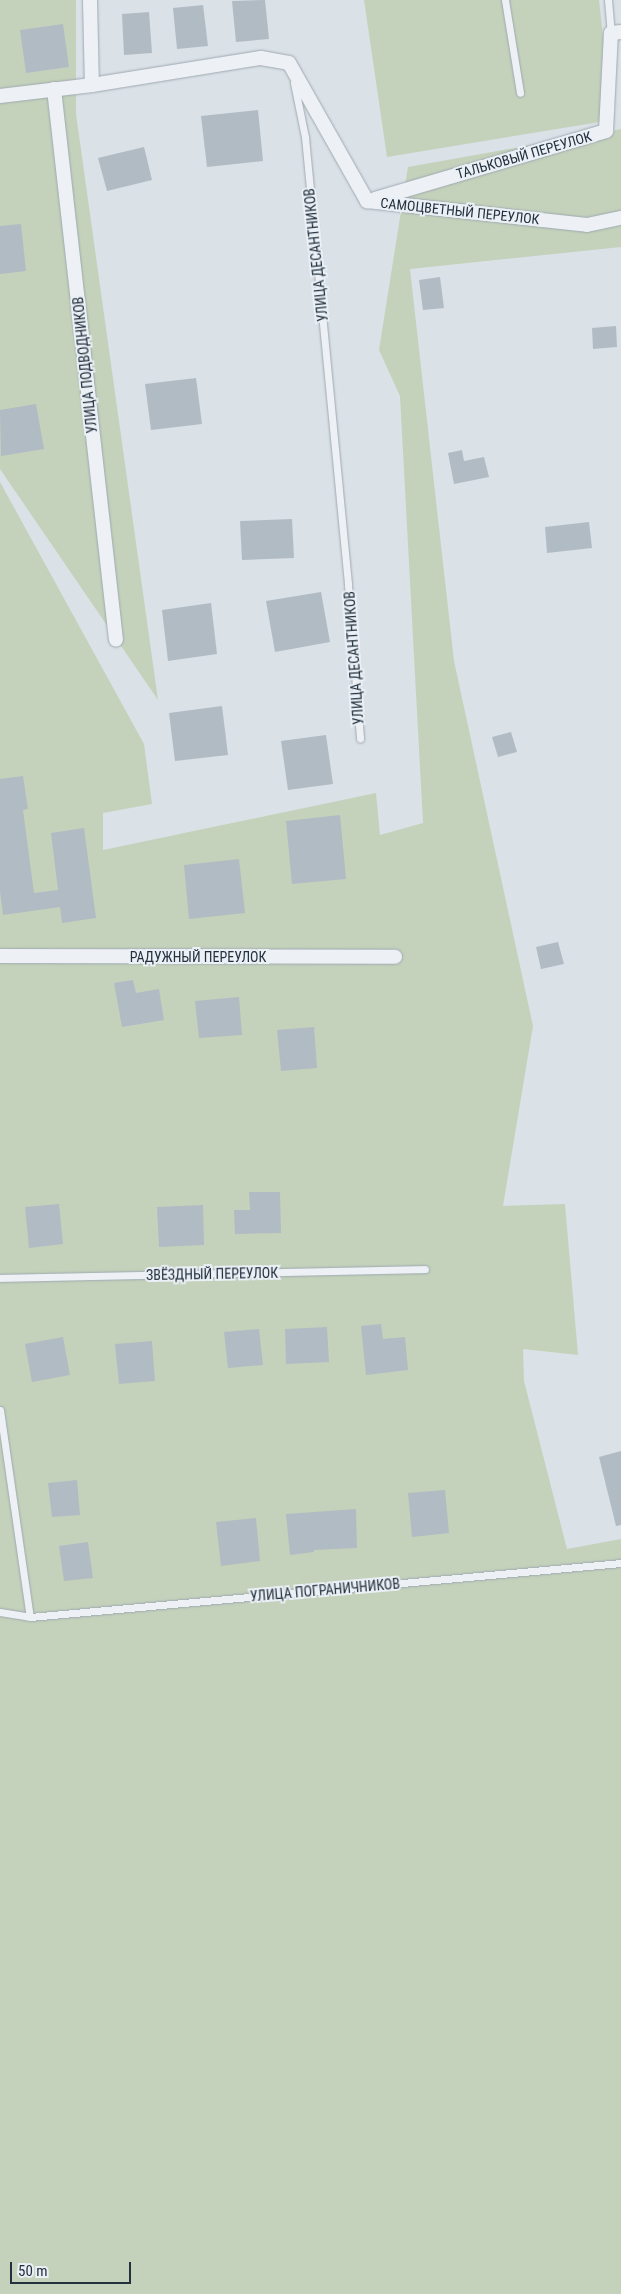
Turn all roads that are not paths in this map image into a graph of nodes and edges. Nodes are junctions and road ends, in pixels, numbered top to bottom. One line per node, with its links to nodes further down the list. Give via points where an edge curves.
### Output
1 (90, 0): 6 (street)
2 (505, 0): 8 (lane)
3 (608, 0): 4 (lane)
4 (616, 32): 10 (street, ТАЛЬКОВЫЙ ПЕРЕУЛОК, via 606,131)
5 (288, 63): 6 (street, via 261,58); 10 (street, САМОЦВЕТНЫЙ ПЕРЕУЛОК); 13 (lane, УЛИЦА ДЕСАНТНИКОВ, via 305,136)
6 (92, 85): 7 (street)
7 (54, 89): 9 (street); 12 (street, УЛИЦА ПОДВОДНИКОВ)
8 (520, 93)
9 (0, 96)
10 (367, 201): 11 (street, САМОЦВЕТНЫЙ ПЕРЕУЛОК, via 587,226)
11 (621, 218)
12 (116, 640)
13 (360, 739)
14 (0, 956): 15 (street, РАДУЖНЫЙ ПЕРЕУЛОК)
15 (395, 957)
16 (425, 1269): 17 (lane, ЗВЁЗДНЫЙ ПЕРЕУЛОК)
17 (0, 1278)
18 (0, 1410): 21 (lane)
19 (621, 1563): 21 (lane, УЛИЦА ПОГРАНИЧНИКОВ)
20 (0, 1612): 21 (lane, УЛИЦА ПОГРАНИЧНИКОВ)
21 (30, 1617)

